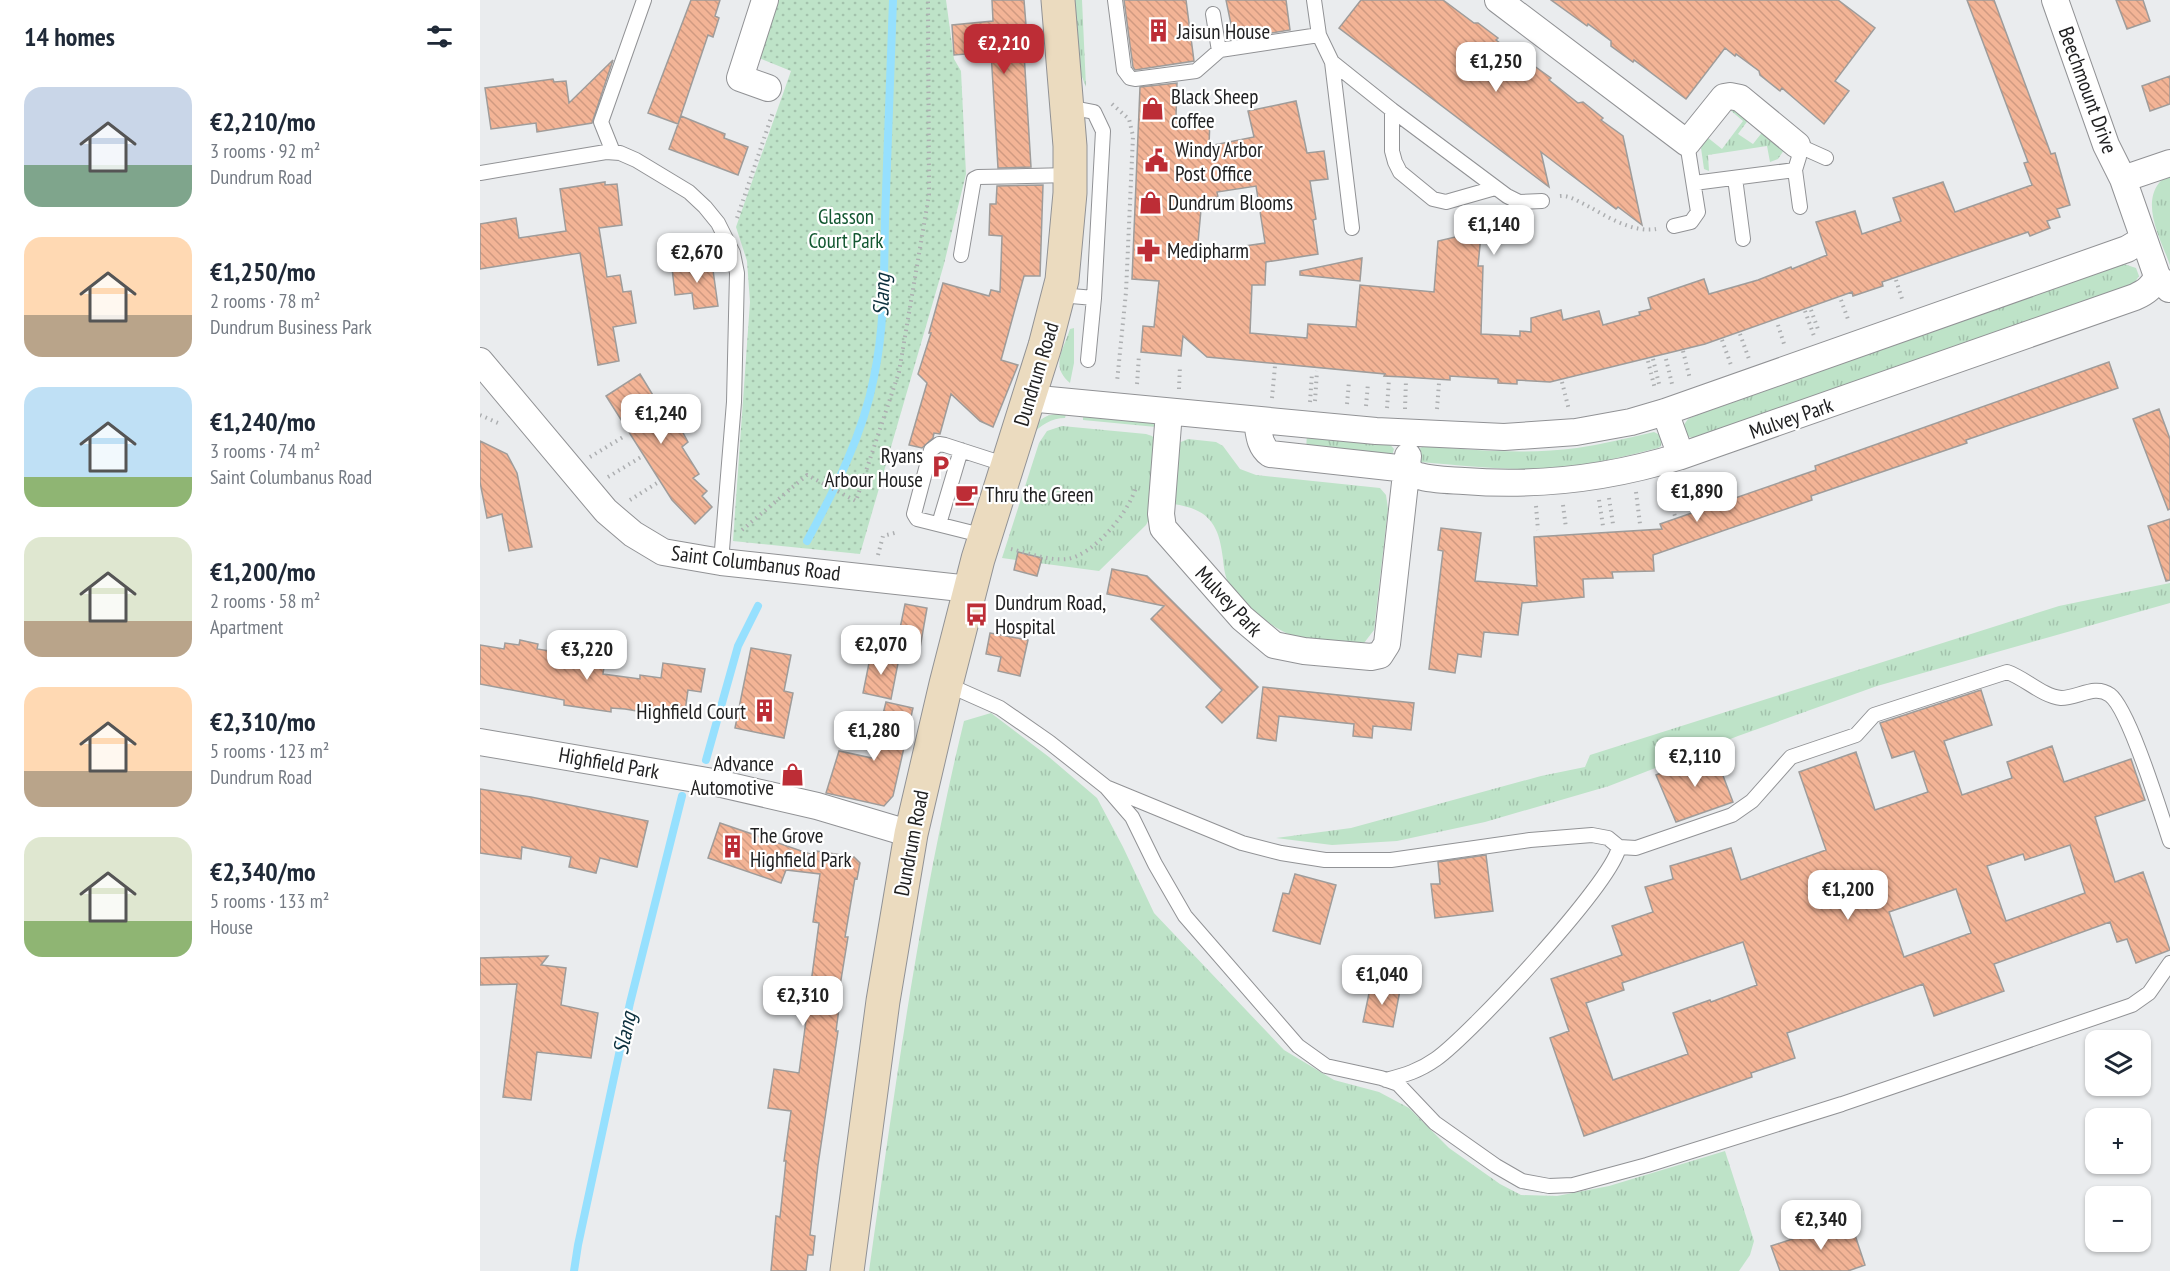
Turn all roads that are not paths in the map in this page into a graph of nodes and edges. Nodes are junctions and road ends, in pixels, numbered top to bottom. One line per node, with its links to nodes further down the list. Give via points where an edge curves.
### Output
1 (644, 0): 16 (lane, via 601,122)
2 (765, 0): 12 (street, via 740,78)
3 (1058, 0): 13 (main road, Dundrum Road)
4 (1114, 0): 10 (lane, via 1124,70 1130,78 1196,71)
5 (1314, 0): 9 (lane)
6 (1498, 0): 15 (street)
7 (2055, 0): 23 (street, Beechmount Drive, via 2106,145)
8 (1213, 14): 10 (lane)
9 (1319, 35): 10 (lane); 11 (lane)
10 (1219, 51)
11 (1332, 62): 14 (lane); 29 (lane)
12 (772, 96)
13 (1068, 107): 21 (main road, Dundrum Road); 35 (lane, via 1094,112 1103,131)
14 (1392, 110): 25 (lane); 25 (lane, via 1395,162 1400,172 1433,199 1446,202)
15 (1687, 143): 17 (street, via 1724,98 1730,96 1740,98); 24 (lane)
16 (613, 152): 20 (lane); 49 (lane, via 636,160 689,192 718,223 733,253 737,273 734,402)
17 (1796, 158): 18 (lane); 22 (lane); 27 (lane)
18 (1826, 158)
19 (2170, 163): 23 (street)
20 (480, 173)
21 (1070, 175): 32 (lane, via 974,179); 34 (main road, Dundrum Road)
22 (1735, 178): 24 (lane); 30 (lane)
23 (2123, 179): 31 (street, Mulvey Park)
24 (1694, 183): 28 (lane, via 1698,212 1691,222)
25 (1495, 188): 26 (lane, via 1519,202)
26 (1542, 201)
27 (1800, 207)
28 (1674, 226)
29 (1352, 228)
30 (1743, 239)
31 (2144, 240): 33 (street, Mulvey Park); 39 (street)
32 (961, 255)
33 (2164, 283): 44 (street, Mulvey Park, via 2154,284 2135,297)
34 (1060, 295): 35 (lane); 38 (main road, Dundrum Road)
35 (1094, 298): 36 (lane)
36 (1088, 360)
37 (480, 361): 49 (street, Saint Columbanus Road, via 606,512 663,552)
38 (1029, 398): 40 (street); 45 (main road, Dundrum Road)
39 (1660, 398): 42 (street, via 1603,428 1547,436 1504,437); 44 (street)
40 (1174, 404): 41 (street); 46 (street, Mulvey Park, via 1165,464 1163,528 1242,618 1274,645 1304,651 1380,655 1387,644)
41 (1264, 413): 42 (street); 46 (street, Mulvey Park, via 1261,444 1270,454)
42 (1407, 426): 46 (street, Mulvey Park)
43 (961, 450): 45 (lane); 47 (lane); 47 (lane, via 939,444 931,450 914,507 917,519)
44 (1680, 456): 46 (street, Mulvey Park, via 1647,467 1539,483 1457,481 1419,476)
45 (1007, 465): 48 (main road, Dundrum Road)
46 (1407, 469)
47 (939, 524): 48 (lane)
48 (997, 543): 50 (main road, Dundrum Road)
49 (721, 562): 50 (street, Saint Columbanus Road)
50 (970, 590): 51 (main road, Dundrum Road)
51 (946, 684): 53 (lane, via 999,708); 54 (main road, Dundrum Road)
52 (480, 741): 54 (street, Highfield Park, via 725,785 817,806)
53 (1106, 787): 56 (lane, via 1242,843 1326,860 1391,860 1592,835 1608,838); 58 (lane, via 1132,817 1185,916 1298,1046 1326,1066)
54 (911, 834): 59 (main road, Dundrum Road, via 883,1001)
55 (2170, 841): 56 (lane, via 2127,721 2112,696 2099,690 2061,698 2007,672 1874,715 1856,735 1791,757 1752,801 1732,815 1636,848)
56 (1619, 847): 58 (lane, via 1618,855 1569,921 1460,1038 1417,1072)
57 (2170, 963): 58 (lane, via 2149,993 2132,1005 1842,1104 1573,1185 1522,1181 1435,1123 1398,1084)
58 (1386, 1080)
59 (847, 1271)

